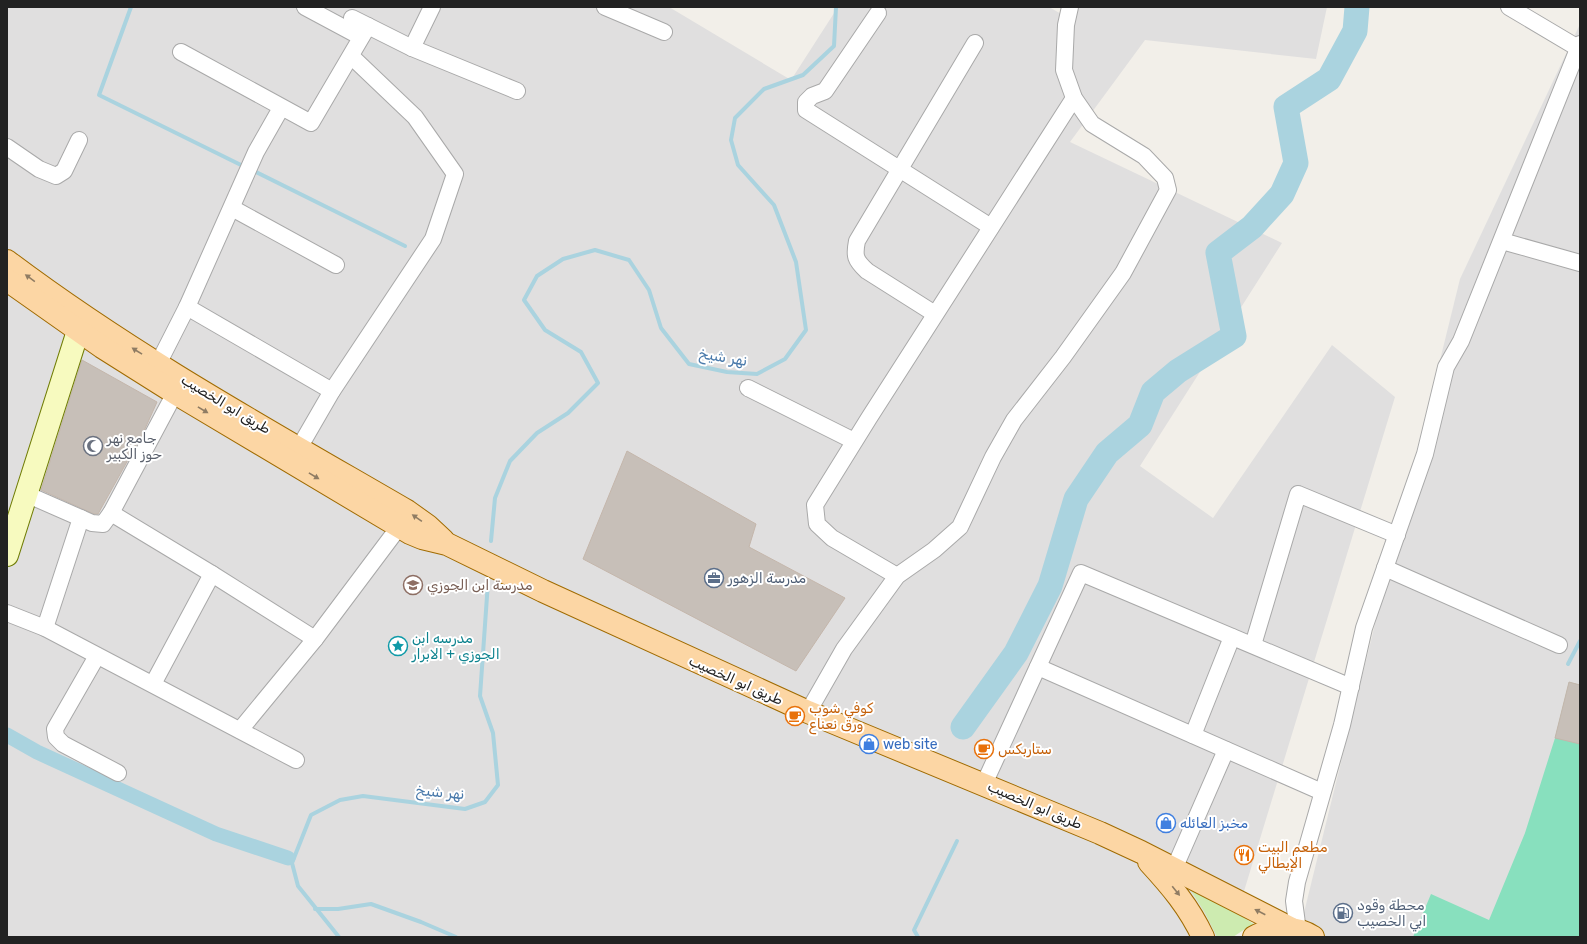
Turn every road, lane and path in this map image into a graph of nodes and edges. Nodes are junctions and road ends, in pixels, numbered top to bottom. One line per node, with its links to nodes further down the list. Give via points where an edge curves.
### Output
1 (305, 7): 7 (street)
2 (432, 7): 12 (street)
3 (605, 7): 9 (street)
4 (1070, 7): 16 (street, via 1066,24 1064,70)
5 (1509, 7): 11 (street)
6 (878, 13): 20 (street, via 825,90 806,102 806,110)
7 (352, 18): 8 (street)
8 (364, 31): 12 (street); 14 (street)
9 (664, 32)
10 (975, 43): 20 (street)
11 (1579, 46): 23 (street)
12 (412, 48): 15 (street)
13 (181, 52): 17 (street)
14 (351, 56): 17 (street, via 311,124); 33 (street, via 415,117 456,174 433,239)
15 (517, 91)
16 (1074, 98): 22 (street); 46 (street, via 1092,124 1144,156 1165,178 1168,190 1123,273 1014,420 993,457 960,527 934,550)
17 (281, 108): 21 (street, via 256,152)
18 (80, 140): 19 (street, via 64,171 56,176 39,169)
19 (7, 147)
20 (900, 169): 22 (street); 29 (street, via 857,241 854,253 858,263 867,270)
21 (232, 208): 26 (street); 28 (street)
22 (991, 227): 29 (street)
23 (1502, 241): 25 (street); 41 (street, via 1461,341 1446,367 1425,454)
24 (7, 261): 31 (main road, طريق ابو الخصيب, one-way to 24, via 70,307)
25 (1580, 262)
26 (336, 264)
27 (7, 280): 30 (main road, طريق ابو الخصيب)
28 (186, 307): 31 (street); 33 (street)
29 (935, 314): 35 (street)
30 (78, 331): 34 (main road, طريق ابو الخصيب); 37 (street)
31 (158, 364): 36 (main road, طريق ابو الخصيب)
32 (748, 388): 35 (street)
33 (332, 391): 36 (street)
34 (175, 393): 38 (street); 40 (main road, طريق ابو الخصيب, one-way to 40)
35 (854, 441): 46 (street, via 816,505 817,524 832,538)
36 (299, 448): 42 (main road, طريق ابو الخصيب, one-way to 36, via 418,518)
37 (26, 494): 39 (street); 43 (street)
38 (111, 513): 39 (street, via 103,524); 45 (street)
39 (81, 518): 48 (street)
40 (399, 527): 42 (main road, طريق ابو الخصيب, via 422,538); 50 (street)
41 (1397, 535): 44 (street); 51 (street, via 1298,494)
42 (447, 544): 57 (main road, طريق ابو الخصيب, via 543,591)
43 (7, 555)
44 (1385, 568): 52 (street); 56 (street, via 1364,628)
45 (212, 574): 50 (street); 55 (street)
46 (897, 576): 57 (street, via 844,649)
47 (7, 613): 48 (street)
48 (45, 628): 53 (street)
49 (1232, 637): 51 (street); 54 (street, via 1081,572); 59 (street)
50 (315, 639): 58 (street)
51 (1253, 645): 56 (street)
52 (1559, 645)
53 (98, 656): 55 (street); 62 (street, via 55,729 56,737 63,744)
54 (1038, 667): 59 (street); 63 (street)
55 (153, 684): 58 (street)
56 (1351, 687): 64 (street)
57 (808, 712): 63 (main road, طريق ابو الخصيب)
58 (240, 730): 61 (street)
59 (1193, 735): 60 (street)
60 (1226, 750): 64 (street); 66 (street)
61 (296, 760)
62 (118, 773)
63 (984, 784): 65 (main road, طريق ابو الخصيب)
64 (1322, 792): 67 (street, via 1296,882 1294,901)
65 (1141, 852): 66 (main road, طريق ابو الخصيب); 68 (main road, طريق ابو الخصيب, one-way to 68, via 1180,896)
66 (1174, 869): 67 (main road, طريق ابو الخصيب, one-way to 66)
67 (1306, 934): 69 (main road, via 1276,929)
68 (1203, 937)
69 (1254, 937)

